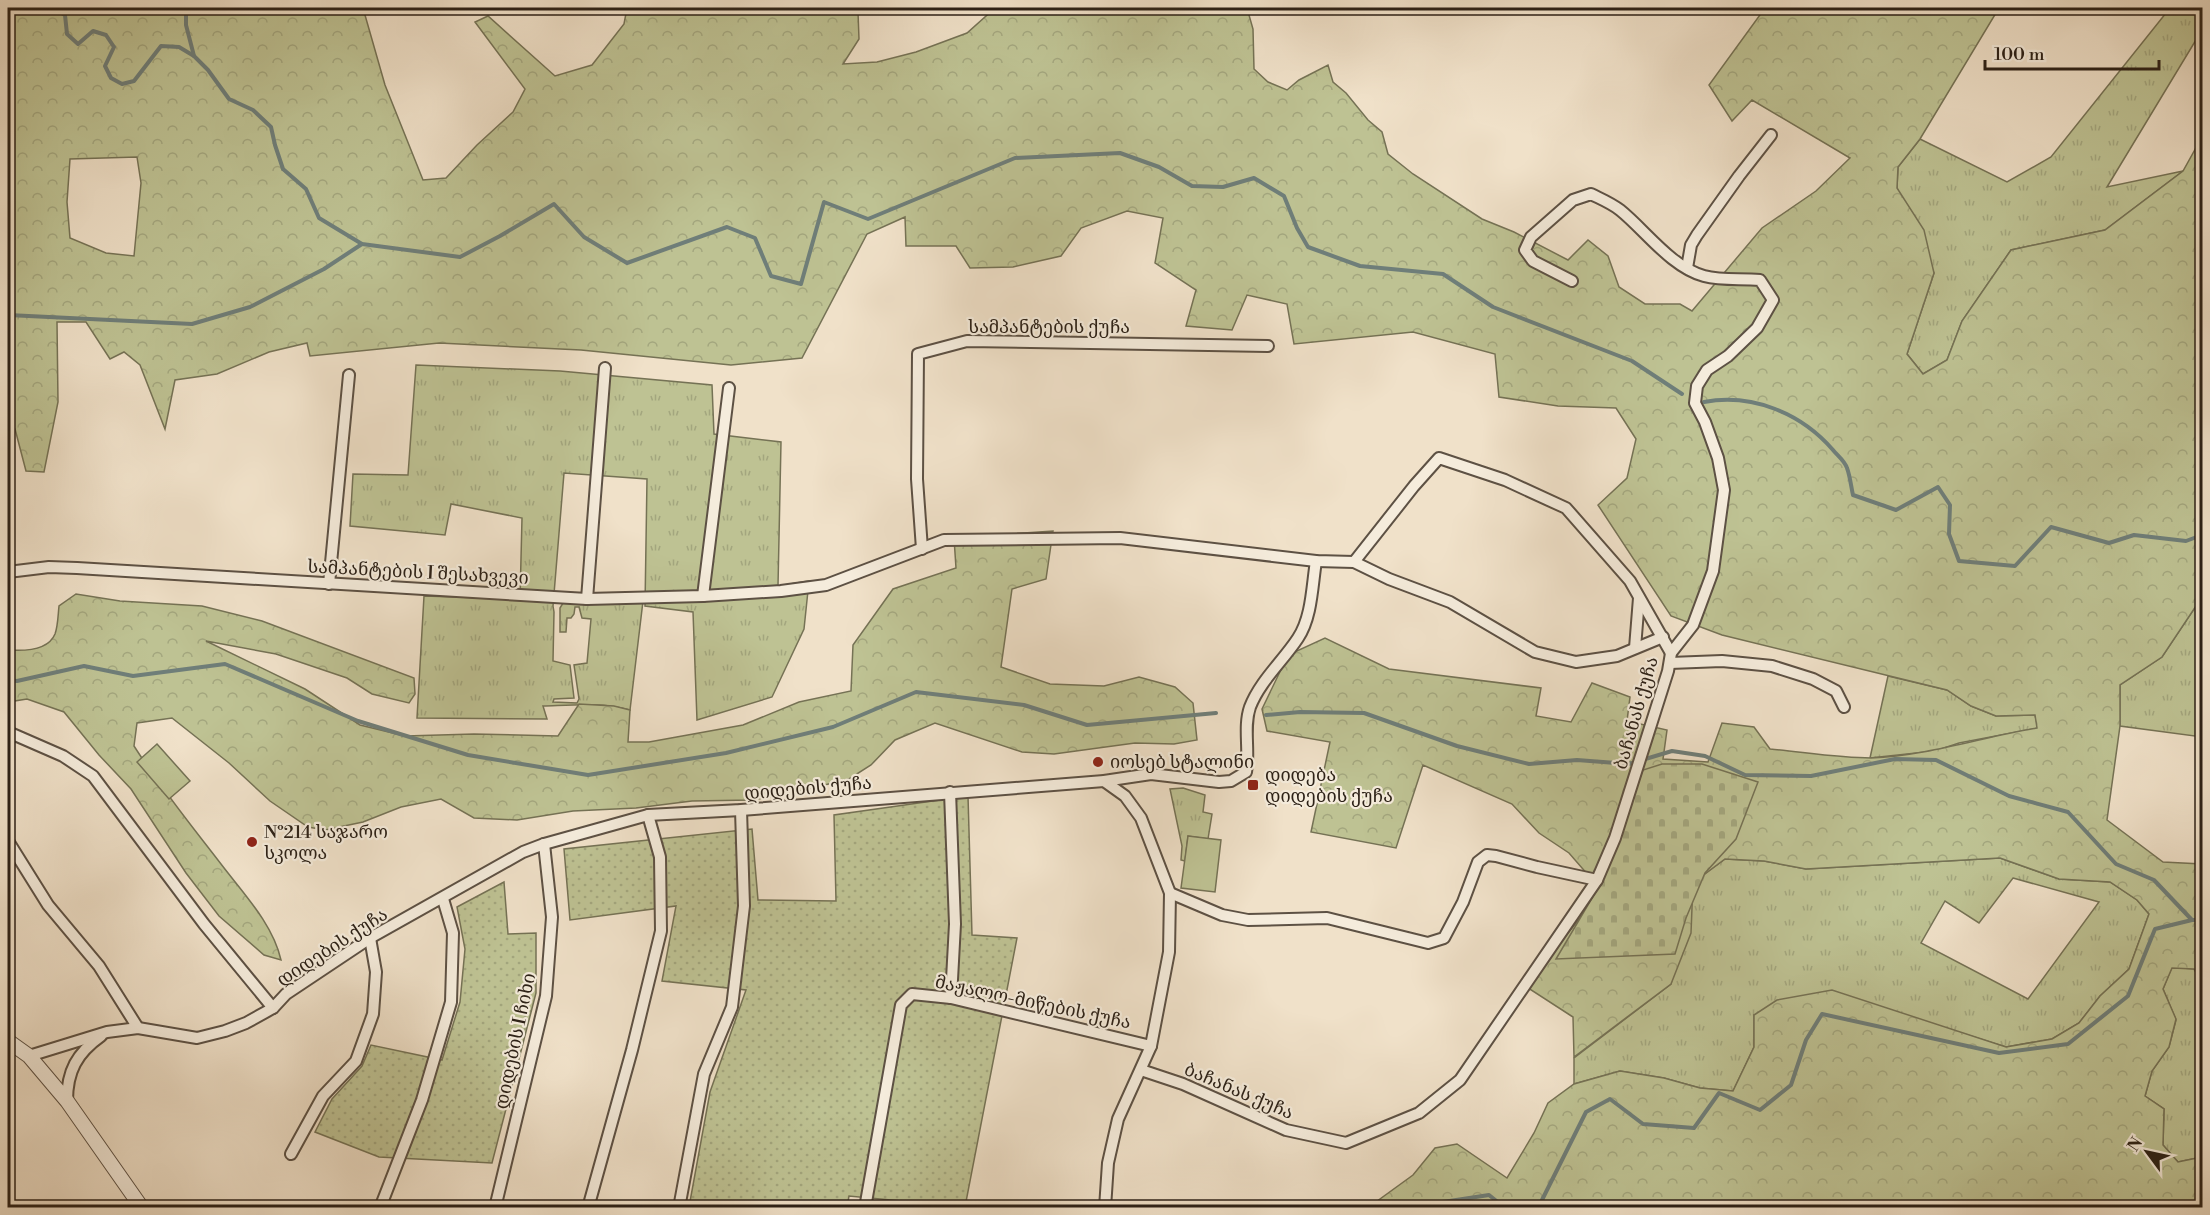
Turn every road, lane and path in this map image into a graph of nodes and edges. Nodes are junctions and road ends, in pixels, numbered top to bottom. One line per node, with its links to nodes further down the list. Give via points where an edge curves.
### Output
1 (1771, 135): 2 (street, via 1691,245)
2 (1687, 268): 3 (street, ბაჩანას ქუჩა, via 1614,205 1591,194 1573,200 1531,237 1525,250 1533,261); 18 (street, ბაჩანას ქუჩა, via 1728,280 1760,280 1773,300 1757,328 1707,370 1697,386 1695,404 1718,458 1724,490 1713,571 1693,625)
3 (1572, 281)
4 (1268, 346): 8 (street, სამპანტების ქუჩა, via 967,340 918,354 917,479)
5 (605, 368): 15 (street)
6 (349, 375): 12 (street)
7 (729, 388): 13 (street)
8 (922, 549): 9 (street, via 944,540 1120,538); 13 (street, სამპანტების I შესახვევი, via 826,585)
9 (1316, 561): 10 (street); 21 (street, დიდების ქუჩა, via 1308,614 1300,636 1250,708 1246,772 1219,782 1151,774)
10 (1354, 562): 14 (street, via 1440,458 1505,480 1566,508 1630,581); 17 (street, via 1450,602 1535,652 1576,662 1617,656)
11 (8, 572): 12 (street, სამპანტების I შესახვევი, via 77,568)
12 (329, 584): 15 (street, სამპანტების I შესახვევი)
13 (703, 596): 15 (street, სამპანტების I შესახვევი)
14 (1639, 598): 16 (street); 17 (street)
15 (587, 599)
16 (1664, 637): 17 (street); 18 (street)
17 (1635, 648)
18 (1671, 658): 19 (street, via 1772,666 1836,691); 27 (street, ბაჩანას ქუჩა, via 1615,837)
19 (1845, 707)
20 (8, 732): 32 (street, via 63,756 93,776 204,924)
21 (1104, 781): 22 (street, დიდების ქუჩა); 28 (street, via 1125,796 1141,818)
22 (950, 792): 23 (street, დიდების ქუჩა); 31 (street, via 955,924)
23 (741, 810): 24 (street, დიდების ქუჩა); 45 (street, via 744,906 732,1007 704,1074)
24 (648, 815): 26 (street, დიდების ქუჩა); 44 (street, via 660,857 661,931)
25 (8, 841): 33 (street, via 48,905 99,966)
26 (544, 844): 29 (street, დიდების ქუჩა); 43 (street, დიდების I ჩიხი, via 552,917 546,996)
27 (1597, 880): 28 (street, via 1487,855 1478,862 1444,938 1428,943 1327,918 1248,920 1222,915); 38 (street, ბაჩანას ქუჩა, via 1460,1080 1419,1113 1346,1143 1286,1130 1183,1084)
28 (1170, 893): 36 (street, via 1169,952)
29 (443, 898): 30 (street, დიდების ქუჩა); 42 (street, via 453,933 451,1002 422,1100)
30 (370, 938): 32 (street, დიდების ქუჩა, via 286,994); 40 (street, via 376,972 373,1014 356,1061 323,1096)
31 (951, 998): 36 (street, მაჟალო-მიწების ქუჩა); 46 (street, მაჟალო-მიწების ქუჩა, via 912,994 901,1005)
32 (273, 1008): 33 (street, დიდების ქუჩა, via 246,1023 197,1038)
33 (138, 1028): 34 (street, დიდების ქუჩა)
34 (107, 1032): 37 (street, დიდების ქუჩა); 39 (street, via 76,1059 67,1082)
35 (8, 1041): 37 (street)
36 (1151, 1046): 38 (street)
37 (28, 1056): 39 (street)
38 (1141, 1070): 47 (street, via 1118,1119 1108,1163)
39 (67, 1101): 41 (street)
40 (291, 1154)
41 (142, 1208)
42 (381, 1208)
43 (495, 1208)
44 (588, 1208)
45 (679, 1208)
46 (865, 1208)
47 (1105, 1208)

